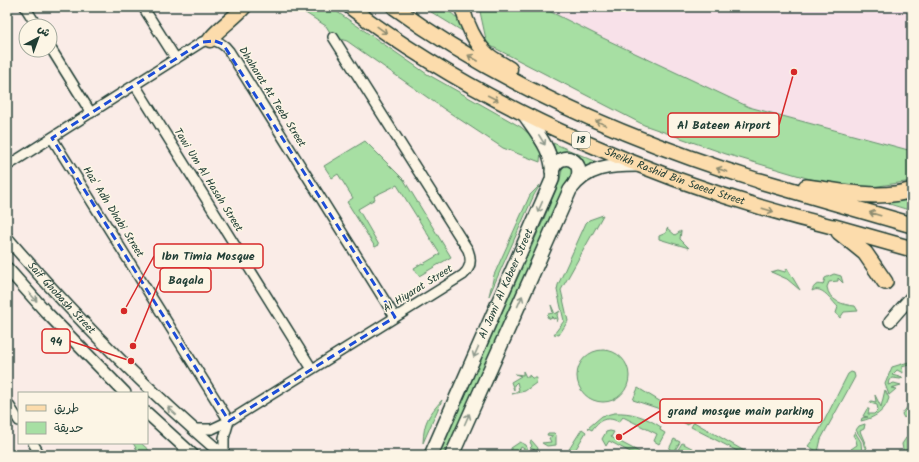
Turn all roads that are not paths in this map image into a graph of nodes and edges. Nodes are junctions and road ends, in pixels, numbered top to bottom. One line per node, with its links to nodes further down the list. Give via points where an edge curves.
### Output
1 (25, 7): 7 (street)
2 (143, 7): 11 (street)
3 (244, 7): 9 (main road)
4 (350, 7): 15 (main road, Sheikh Rashid Bin Saeed Street / 18, one-way to 15, via 437,67)
5 (394, 7): 13 (main road, Sheikh Rashid Bin Saeed Street / 18, one-way to 5, via 477,60)
6 (462, 7): 13 (main road, via 476,39 487,54)
7 (32, 18)
8 (333, 36): 32 (street, Al Hiyarat Street, via 470,256 470,266 463,275)
9 (218, 38): 11 (street, via 202,42); 32 (street, Dhaharat At Teeb Street, via 229,50)
10 (57, 58): 14 (street)
11 (176, 59): 12 (street)
12 (135, 85): 14 (street); 34 (street, Tawi Um Al Hasah Street)
13 (573, 111): 20 (main road, Sheikh Rashid Bin Saeed Street / 18, one-way to 13, via 646,142)
14 (91, 113): 16 (street)
15 (524, 114): 18 (main road, Sheikh Rashid Bin Saeed Street / 18); 19 (main road, Al Jami' Al Kabeer Street, one-way to 19, via 546,147)
16 (52, 138): 17 (street); 39 (street, Haz' Adh Dhabi Street)
17 (8, 165)
18 (642, 165): 21 (main road, Al Jami' Al Kabeer Street, via 605,166 590,172); 24 (main road, Sheikh Rashid Bin Saeed Street / 18, one-way to 24, via 754,206)
19 (552, 170): 21 (main road, via 558,161 565,158 572,160 578,164 580,171); 45 (main road, Al Jami' Al Kabeer Street, one-way to 45, via 550,184)
20 (760, 181): 22 (highway, via 868,195); 23 (highway, Sheikh Rashid Bin Saeed Street / 18, one-way to 20)
21 (576, 183): 46 (main road, Al Jami' Al Kabeer Street, one-way to 21, via 567,195)
22 (912, 190)
23 (912, 225)
24 (834, 227): 27 (highway, Sheikh Rashid Bin Saeed Street / 18); 30 (highway, via 865,252)
25 (912, 237): 27 (highway)
26 (7, 238): 40 (street, Saif Ghobash Street, one-way to 26, via 93,334)
27 (896, 244): 28 (highway, Sheikh Rashid Bin Saeed Street / 18)
28 (912, 249)
29 (7, 268): 35 (street, Saif Ghobash Street, one-way to 35)
30 (885, 282)
31 (912, 296): 33 (street)
32 (395, 317): 34 (street, Al Hiyarat Street)
33 (890, 321)
34 (312, 369): 39 (street, Al Hiyarat Street)
35 (124, 392)
36 (8, 406): 38 (street)
37 (148, 414): 43 (street)
38 (18, 420)
39 (229, 421): 40 (street, Al Hiyarat Street, via 212,429); 44 (street)
40 (193, 429): 44 (street, Saif Ghobash Street)
41 (34, 444): 42 (street)
42 (40, 455)
43 (193, 455)
44 (223, 455)
45 (431, 455)
46 (452, 455)

